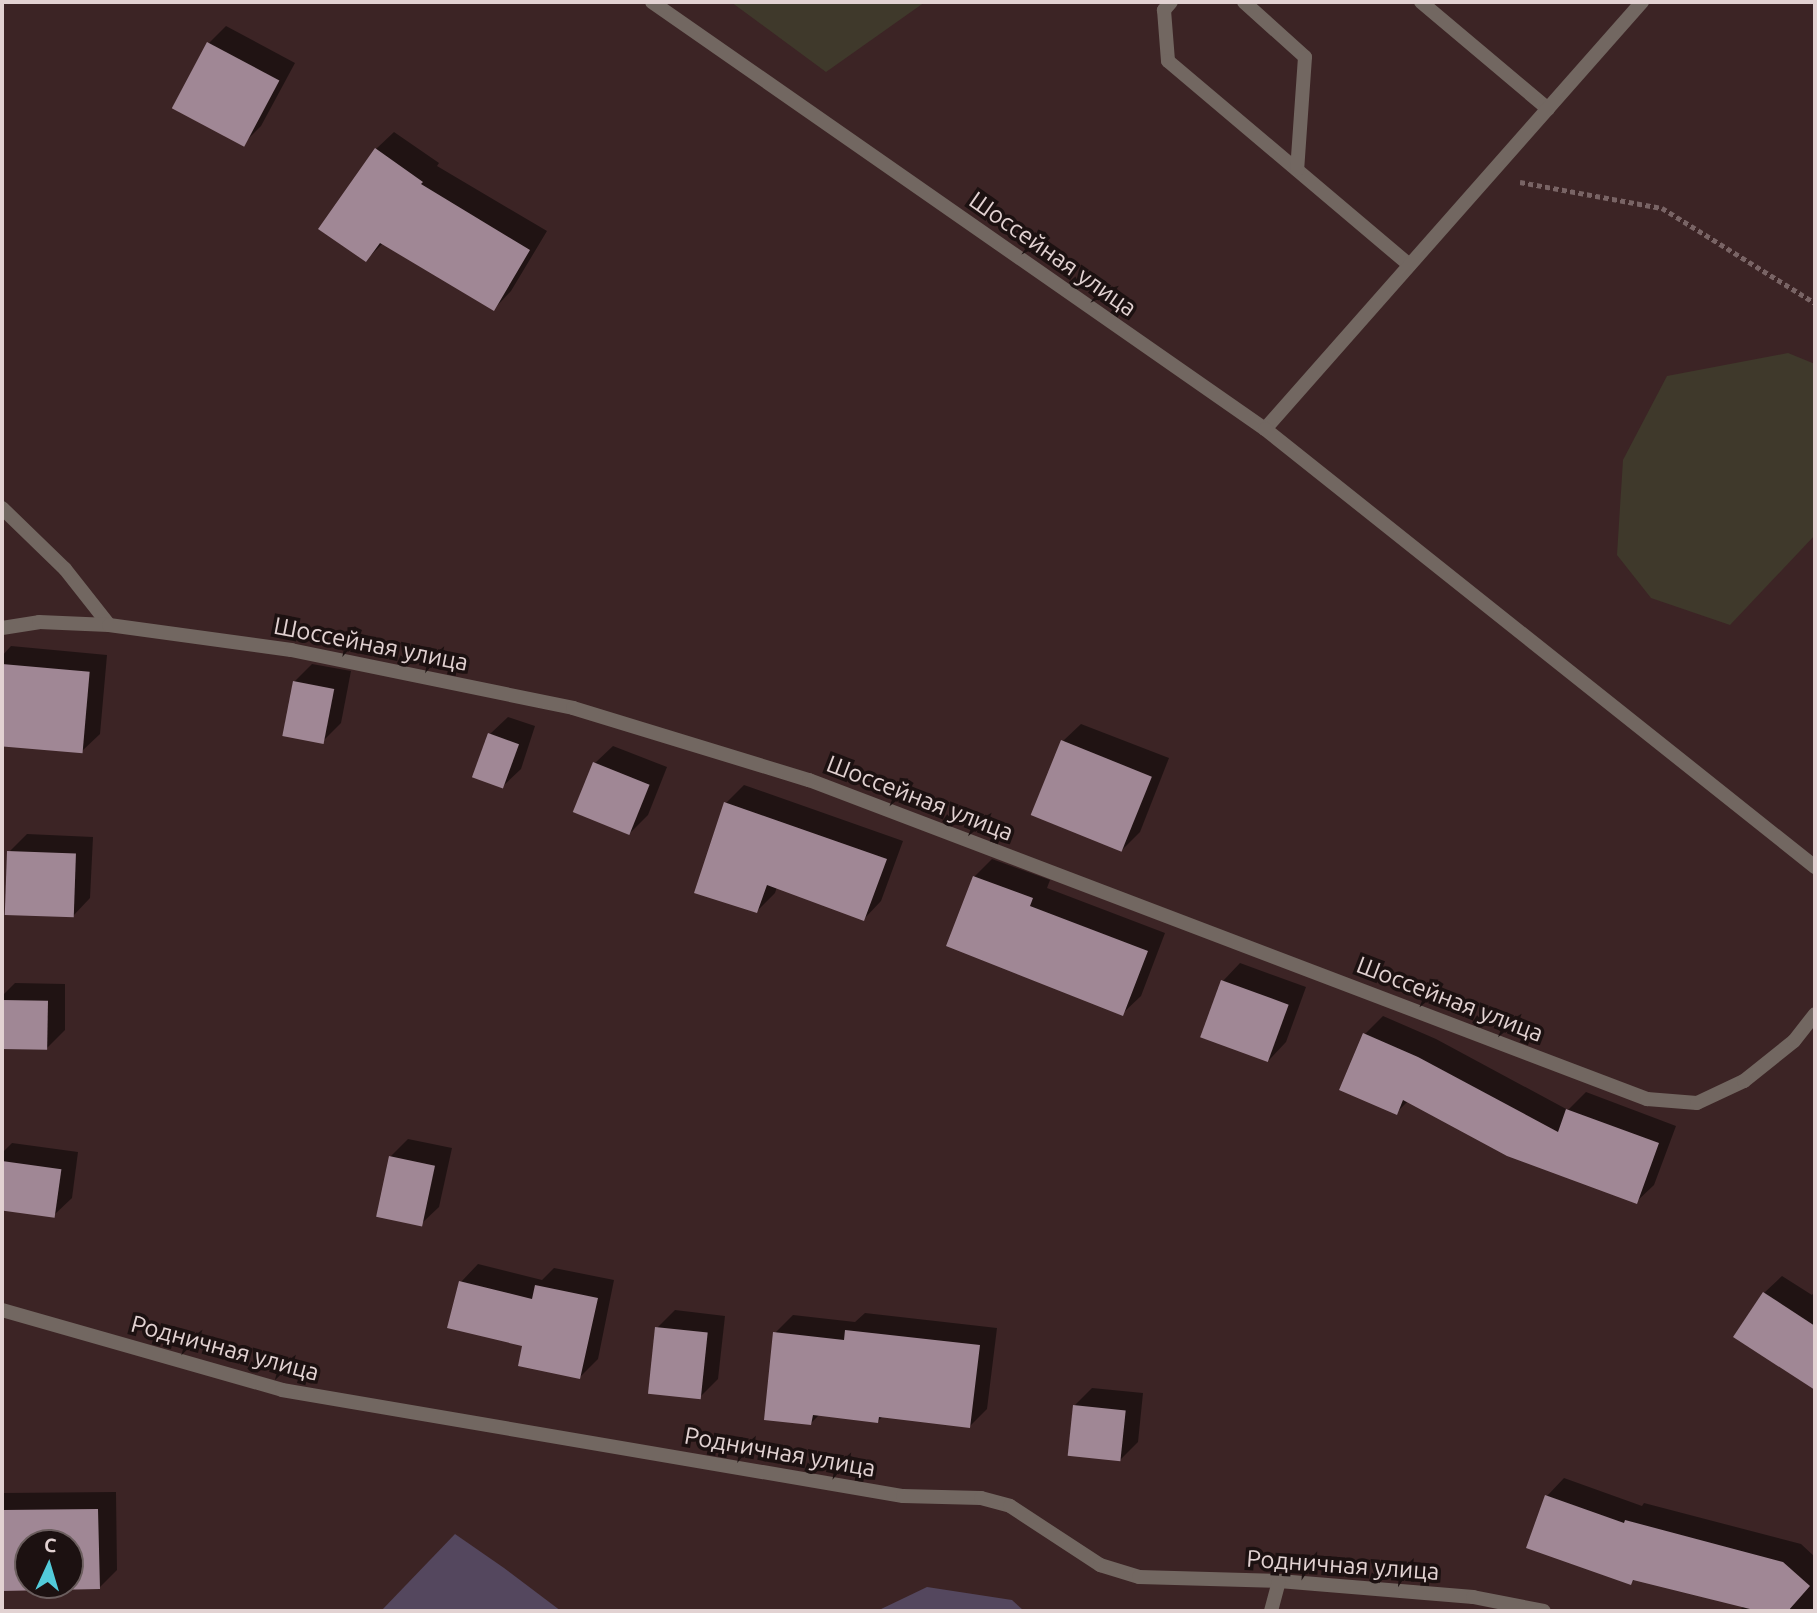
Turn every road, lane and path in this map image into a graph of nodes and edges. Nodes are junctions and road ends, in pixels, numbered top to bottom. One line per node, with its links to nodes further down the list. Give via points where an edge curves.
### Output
1 (652, 2): 11 (street, Шоссейная улица)
2 (1171, 2): 7 (street, via 1164,10 1168,61)
3 (1244, 2): 7 (street, via 1305,57)
4 (1421, 2): 6 (street)
5 (1642, 2): 6 (street)
6 (1548, 109): 8 (street)
7 (1297, 170): 9 (street)
8 (1488, 176): 9 (street); 10 (path, via 1662,208)
9 (1409, 265): 11 (street)
10 (1815, 303)
11 (1265, 429): 15 (street, Шоссейная улица)
12 (2, 508): 13 (street, via 65,569)
13 (109, 625): 14 (street, Шоссейная улица, via 39,622); 16 (street, Шоссейная улица, via 291,650 573,708 783,772 1647,1099 1697,1103 1744,1081 1794,1041)
14 (2, 628)
15 (1815, 867)
16 (1815, 1014)
17 (2, 1310): 18 (street, Родничная улица, via 282,1390 902,1496 981,1498 1010,1506 1100,1565 1139,1577)
18 (1279, 1581): 19 (street); 20 (street, Родничная улица, via 1473,1597)
19 (1271, 1611)
20 (1544, 1611)

